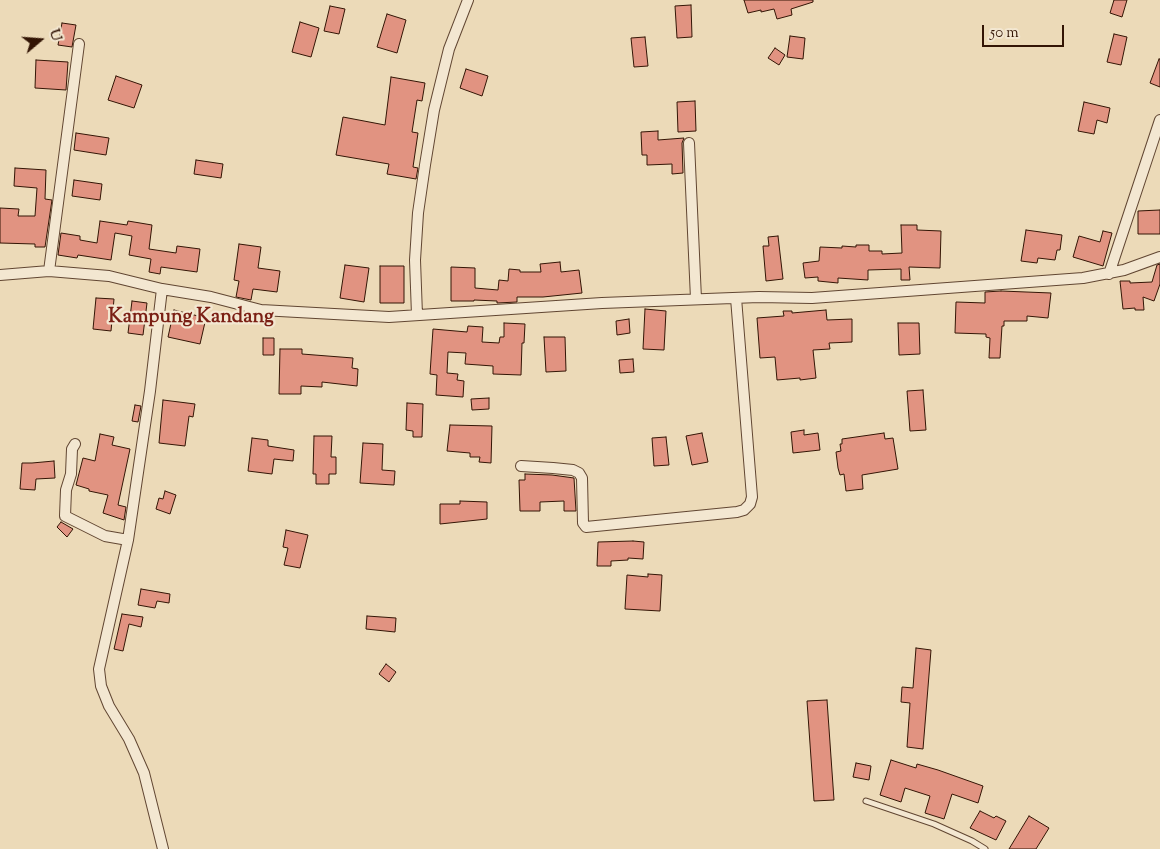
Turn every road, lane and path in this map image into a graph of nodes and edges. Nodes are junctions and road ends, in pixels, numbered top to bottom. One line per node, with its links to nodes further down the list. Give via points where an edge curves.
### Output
1 (468, 0): 12 (street, via 449,49 425,165 415,260)
2 (79, 44): 6 (street)
3 (1160, 120): 7 (street)
4 (688, 143): 11 (street)
5 (1160, 257): 7 (street)
6 (49, 271): 8 (street); 9 (street, via 109,276)
7 (1109, 274): 10 (street, via 812,298)
8 (0, 275)
9 (162, 290): 12 (street, via 211,297 261,310 389,317); 15 (street)
10 (736, 298): 11 (street); 14 (street, via 752,498 744,510 586,527 582,522 582,478 579,472)
11 (696, 299): 12 (street)
12 (418, 315)
13 (75, 444): 15 (street, via 66,490 65,516 105,536)
14 (521, 466)
15 (128, 540): 17 (street, via 99,669 108,706 144,773)
16 (866, 801): 18 (lane, via 934,824)
17 (163, 849)
18 (985, 849)

